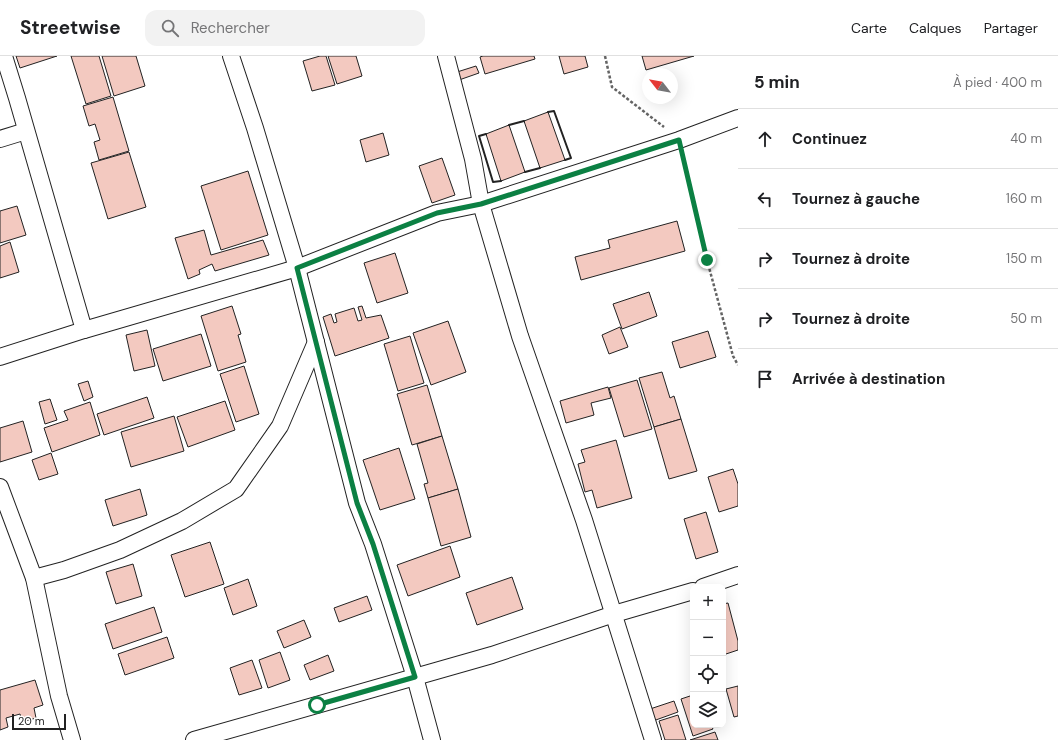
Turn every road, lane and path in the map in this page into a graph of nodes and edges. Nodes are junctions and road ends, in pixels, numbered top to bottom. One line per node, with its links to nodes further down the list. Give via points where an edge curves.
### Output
1 (4, 56): 6 (street)
2 (232, 56): 10 (street)
3 (446, 56): 9 (street, via 473,159)
4 (605, 56): 8 (path, via 612,87)
5 (738, 118): 8 (street)
6 (26, 131): 7 (street); 11 (street)
7 (0, 139)
8 (679, 140): 9 (street); 14 (path, via 714,290 733,356)
9 (481, 204): 10 (street, via 437,213); 20 (street, via 520,336)
10 (297, 268): 11 (street); 12 (street)
11 (84, 330): 13 (street)
12 (316, 342): 17 (street, via 280,426 236,489 182,521 120,550); 21 (street, via 357,503 373,544)
13 (0, 357)
14 (738, 365)
15 (0, 487): 17 (street)
16 (738, 576): 18 (street)
17 (34, 578): 22 (street, via 59,696)
18 (713, 584)
19 (690, 591): 20 (street)
20 (614, 614): 21 (street, via 492,655); 25 (street)
21 (415, 677): 23 (street); 24 (street)
22 (72, 740)
23 (194, 740)
24 (432, 740)
25 (653, 740)

